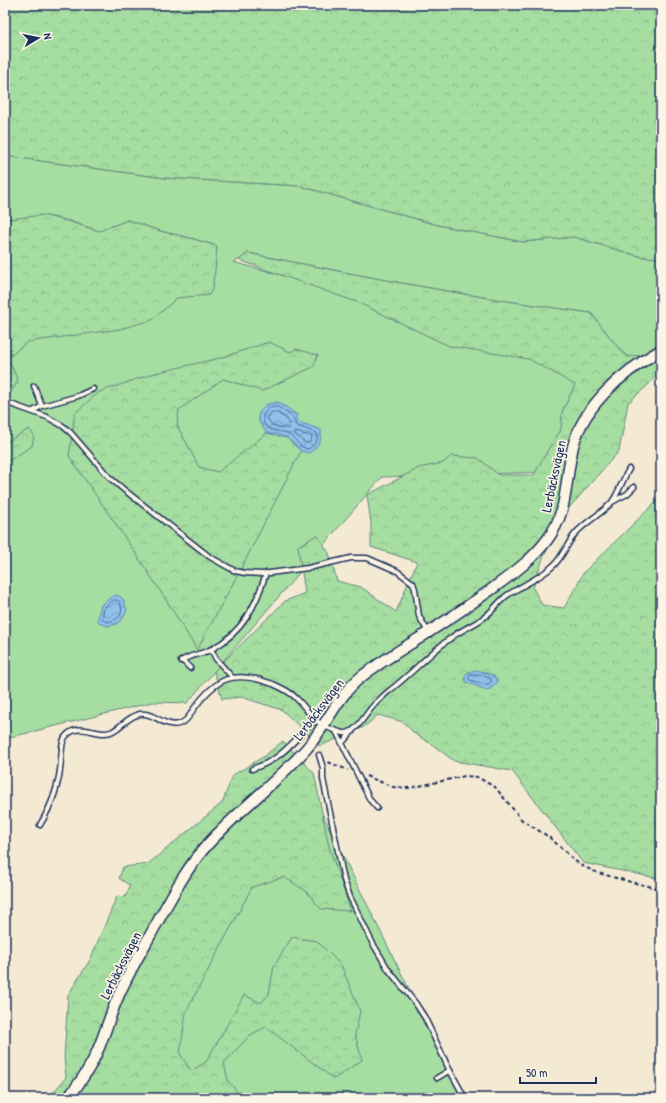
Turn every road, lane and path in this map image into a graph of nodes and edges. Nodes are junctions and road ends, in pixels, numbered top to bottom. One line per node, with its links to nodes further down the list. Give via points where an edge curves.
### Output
1 (661, 350): 11 (street, Lerbäcksvägen, via 622,378 587,415 572,449 563,508 546,541 511,575)
2 (34, 386): 5 (lane)
3 (93, 389): 5 (lane)
4 (5, 402): 6 (lane)
5 (42, 406): 6 (lane)
6 (33, 411): 10 (lane, via 53,419 68,429 110,478 210,557 235,571)
7 (629, 469): 9 (lane)
8 (634, 487): 9 (lane)
9 (611, 503): 16 (lane, via 581,528 553,566 507,596 480,621 454,635 375,704)
10 (266, 573): 11 (lane, via 308,568 351,558 367,558 397,571 413,583 420,616); 12 (lane, via 254,604 241,627 227,640)
11 (428, 633): 15 (street, Lerbäcksvägen, via 354,683)
12 (211, 649): 13 (lane, via 181,660); 14 (lane)
13 (190, 668)
14 (232, 677): 15 (lane, via 254,678 280,687 298,699); 23 (lane, via 211,688 188,718 179,724 170,724 150,715 140,714 110,733 80,730 66,735 58,782 52,802)
15 (319, 723): 17 (lane); 20 (lane, via 286,751); 27 (street, Lerbäcksvägen, via 313,740 299,756 220,831 196,860 168,903 128,976 97,1052 84,1077)
16 (353, 730): 17 (lane, via 346,733); 18 (lane)
17 (336, 731): 18 (lane)
18 (342, 744): 21 (lane)
19 (319, 755): 21 (path, via 332,764); 25 (lane, via 344,880 350,897 388,969 425,1018)
20 (252, 769)
21 (357, 773): 22 (lane); 24 (path, via 393,787 405,788 464,776 477,777 494,787 522,820 549,837 580,865 598,873)
22 (376, 808)
23 (40, 825)
24 (661, 889)
25 (450, 1070): 26 (lane); 28 (lane)
26 (437, 1078)
27 (68, 1098)
28 (465, 1098)

